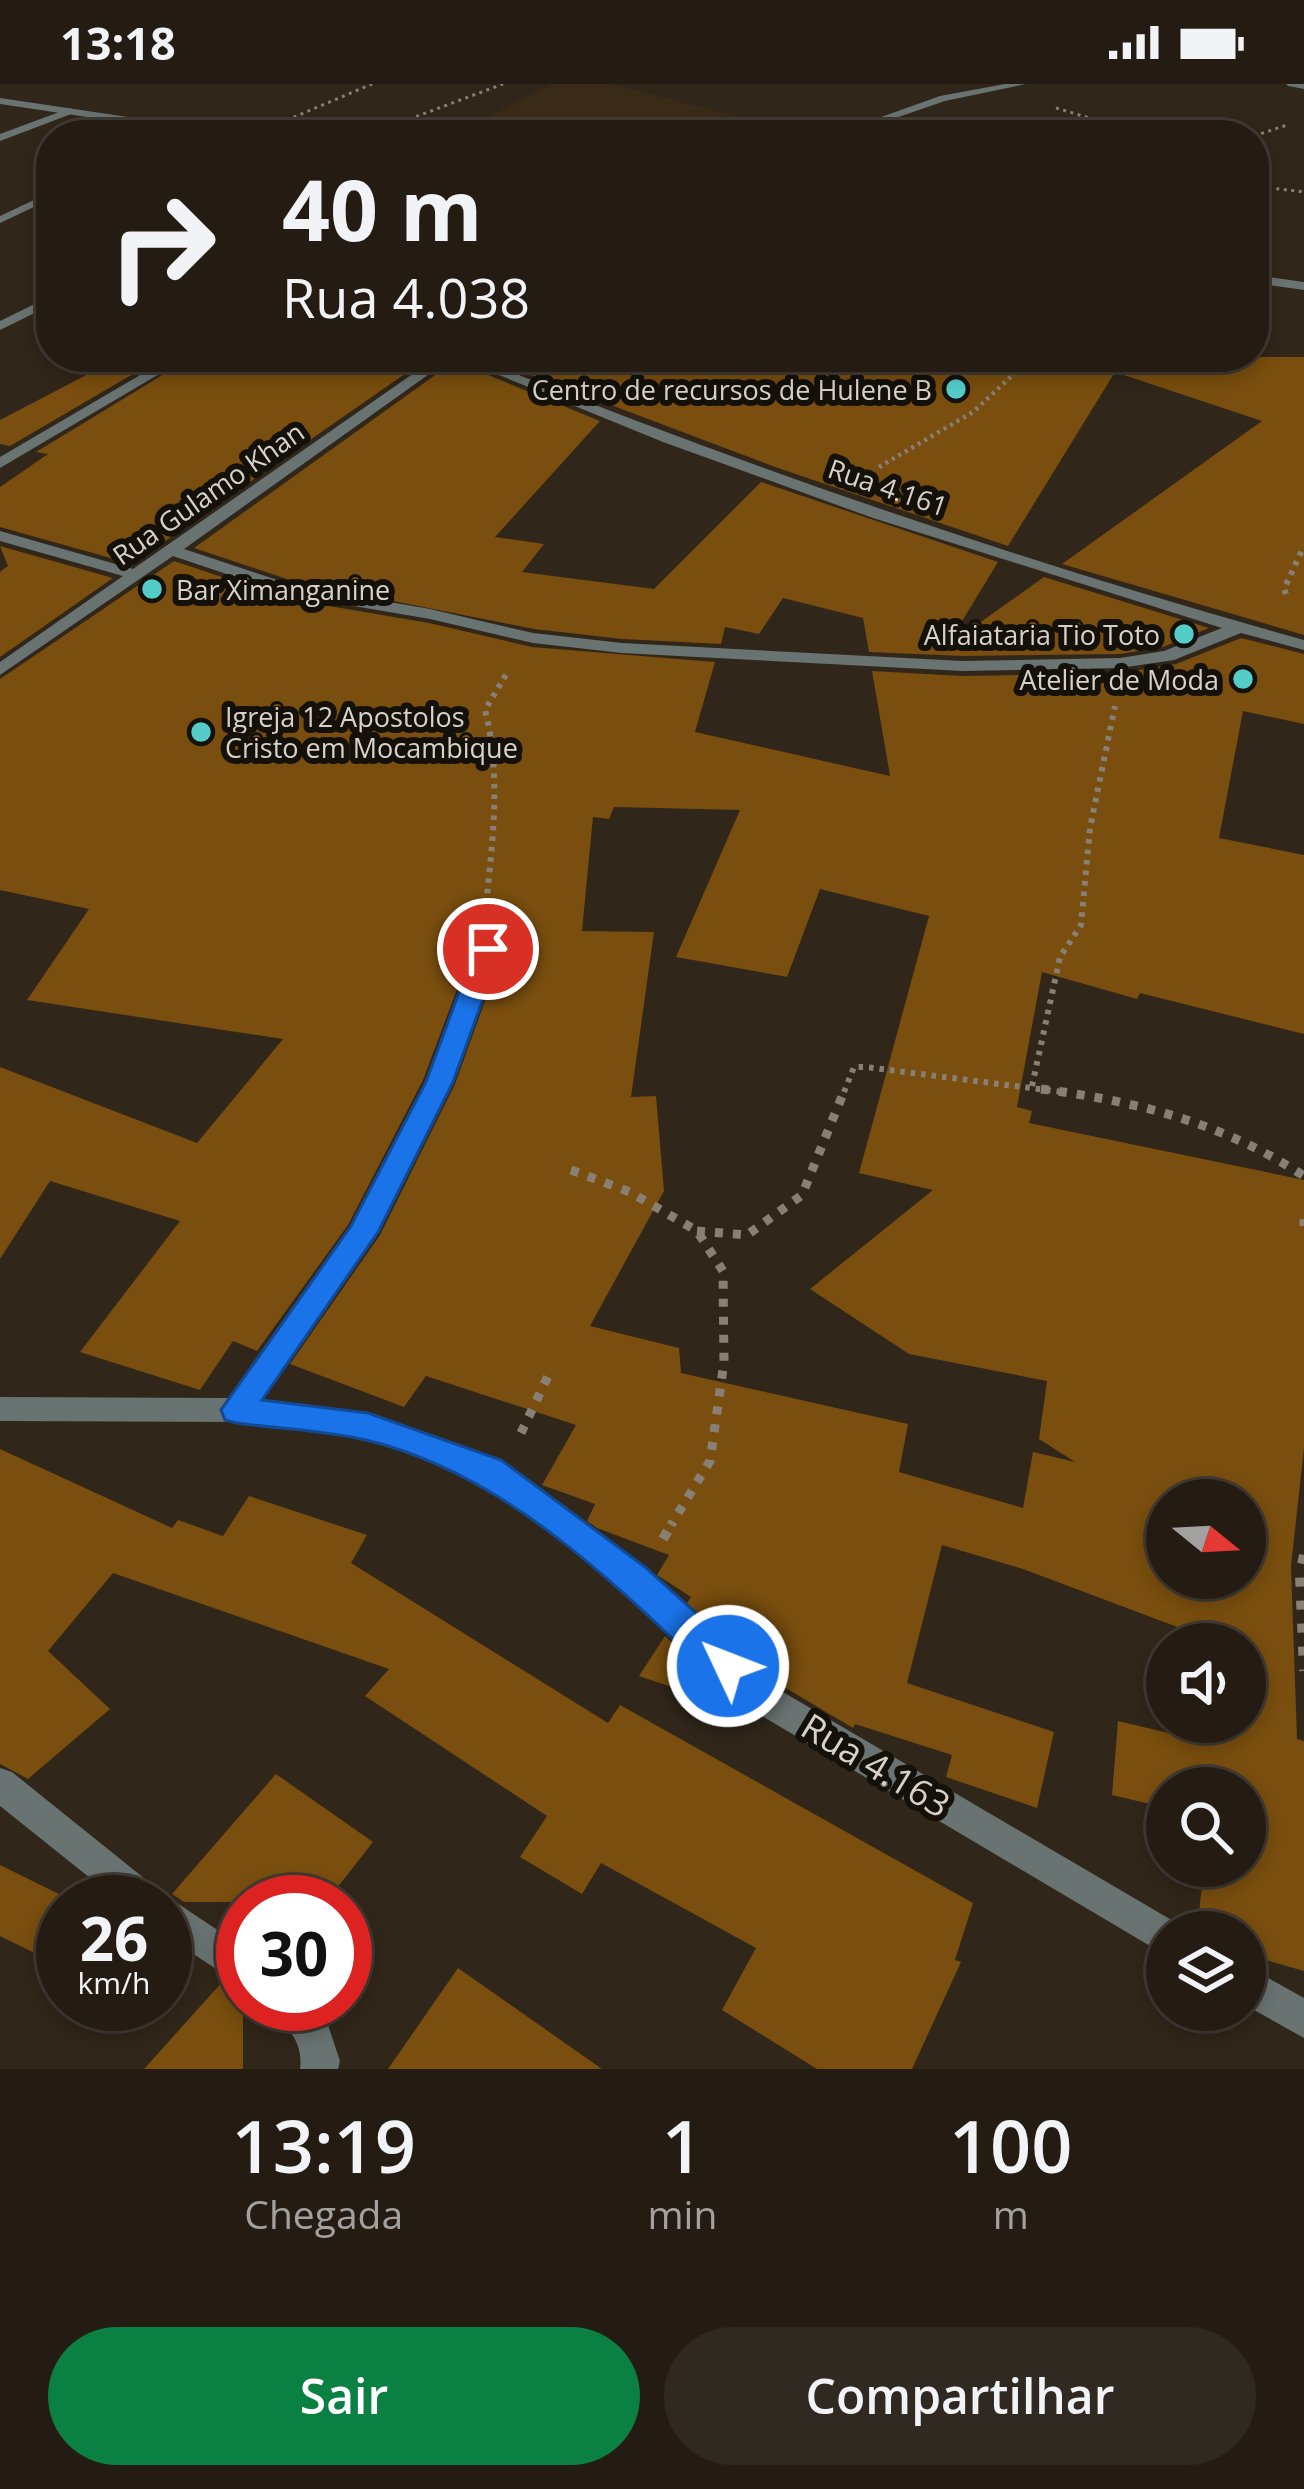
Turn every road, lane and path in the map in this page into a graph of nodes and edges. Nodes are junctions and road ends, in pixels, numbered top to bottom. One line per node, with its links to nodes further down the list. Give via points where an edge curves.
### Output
1 (372, 84): 11 (path)
2 (502, 84): 12 (path)
3 (1021, 84): 6 (street)
4 (1292, 84): 5 (street)
5 (1304, 86)
6 (998, 89): 13 (street); 14 (path)
7 (0, 101): 8 (street)
8 (70, 111): 9 (street); 10 (street)
9 (47, 120)
10 (131, 120)
11 (288, 120)
12 (407, 120)
13 (879, 120)
14 (1106, 120)
15 (36, 124): 16 (street)
16 (0, 138)
17 (1269, 188): 18 (path)
18 (1304, 192)
19 (36, 202): 20 (street)
20 (0, 220)
21 (1269, 281): 22 (street)
22 (1304, 286)
23 (36, 308): 24 (street)
24 (0, 326)
25 (155, 372): 29 (street)
26 (424, 372): 32 (street, Rua Gulamo Khan)
27 (498, 372): 30 (street, Rua 4.161)
28 (1016, 372): 30 (path, via 973,412 868,473)
29 (0, 463)
30 (843, 500): 34 (street, Rua 4.161)
31 (0, 536): 33 (street)
32 (170, 549): 33 (street, Rua Gulamo Khan); 35 (street, via 289,590)
33 (133, 574): 38 (street, Rua Gulamo Khan)
34 (1240, 627): 36 (street, Rua 4.161); 37 (street, via 1168,656)
35 (533, 638): 37 (street, via 963,666); 39 (path, via 485,710 494,764 483,901)
36 (1304, 645)
37 (1120, 663): 40 (path, via 1081,925 1060,957)
38 (0, 670)
39 (488, 949): 46 (street, via 439,1082 363,1232)
40 (1032, 1086): 42 (path, via 1203,1121); 43 (path, via 854,1067 802,1195 747,1235)
41 (571, 1170): 43 (path)
42 (1304, 1176)
43 (697, 1231): 49 (path, via 723,1271 724,1362 710,1461)
44 (550, 1374): 47 (path, via 530,1422)
45 (0, 1409): 46 (street, Rua 4.163)
46 (237, 1410): 47 (street, Rua 4.163, via 368,1426)
47 (489, 1470): 49 (street, Rua 4.163)
48 (1304, 1555): 50 (path)
49 (632, 1578): 53 (street, Rua 4.163, via 759,1696)
50 (1304, 1671)
51 (0, 1784): 52 (street)
52 (113, 1875)
53 (1146, 1926)
54 (1266, 1996): 55 (street)
55 (1304, 2019)
56 (311, 2031): 57 (street)
57 (319, 2069)

